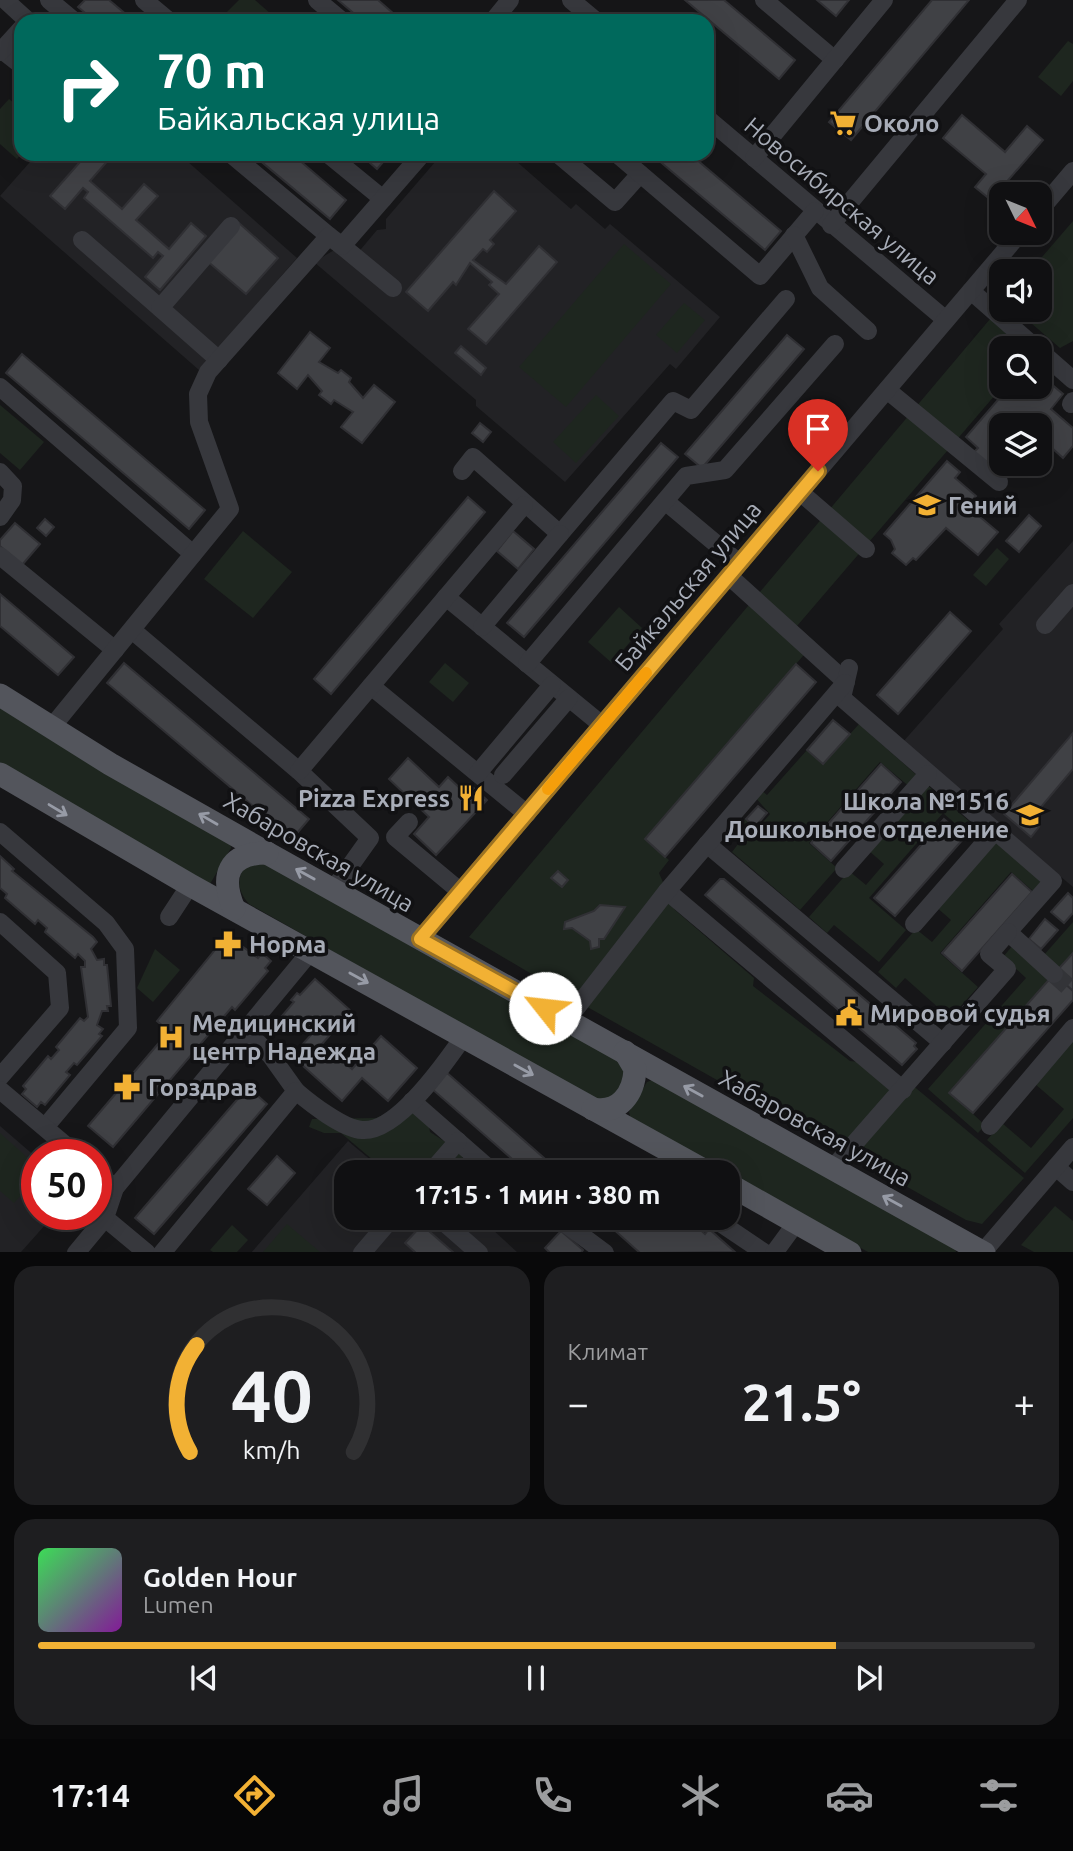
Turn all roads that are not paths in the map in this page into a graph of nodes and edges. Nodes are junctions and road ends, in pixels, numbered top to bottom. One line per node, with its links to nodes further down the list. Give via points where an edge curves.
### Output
1 (49, 0): 9 (street)
2 (144, 0): 10 (street)
3 (317, 0): 11 (street)
4 (510, 0): 12 (street)
5 (764, 0): 16 (street)
6 (884, 0): 16 (street)
7 (1018, 0): 29 (street)
8 (574, 1): 13 (street)
9 (66, 14)
10 (161, 14)
11 (334, 14)
12 (499, 14)
13 (588, 14)
14 (14, 37): 15 (street)
15 (1, 51)
16 (835, 60): 18 (street)
17 (714, 124): 18 (street, Новосибирская улица)
18 (754, 158): 28 (street, Новосибирская улица)
19 (239, 161): 33 (street)
20 (337, 161): 27 (street)
21 (416, 161): 27 (street)
22 (566, 161): 25 (street, via 615,202)
23 (625, 161): 25 (street)
24 (1073, 171): 26 (street)
25 (640, 174): 31 (street, via 760,276)
26 (1052, 196)
27 (383, 199): 33 (street)
28 (815, 211): 29 (street, Новосибирская улица); 31 (street)
29 (831, 225): 39 (street, Новосибирская улица)
30 (231, 226): 38 (street)
31 (794, 235): 40 (street, via 820,288)
32 (82, 240): 38 (street)
33 (335, 241): 35 (street); 43 (street, via 248,320)
34 (1010, 245): 36 (street, Байкальская улица)
35 (393, 288)
36 (971, 290): 39 (street, Байкальская улица); 41 (street)
37 (786, 299): 55 (street, via 691,410 673,401)
38 (160, 308): 43 (street)
39 (946, 320): 47 (street, Байкальская улица)
40 (868, 331)
41 (1023, 336)
42 (835, 344): 52 (street, via 725,470 686,476)
43 (219, 360): 57 (street, via 198,394 199,422 230,509)
44 (1052, 361): 45 (street)
45 (1073, 380)
46 (0, 387): 57 (street)
47 (887, 390): 50 (street); 51 (street, Байкальская улица)
48 (462, 471): 53 (street, via 473,457)
49 (0, 472): 54 (street, via 13,486 12,500)
50 (999, 482)
51 (800, 492): 56 (street); 59 (street, Байкальская улица)
52 (665, 501): 59 (street); 66 (street)
53 (524, 505): 55 (street); 61 (street)
54 (0, 517)
55 (560, 534): 63 (street)
56 (866, 549)
57 (193, 554): 64 (street)
58 (0, 556): 65 (street)
59 (734, 570): 67 (street); 72 (street, Байкальская улица)
60 (1073, 593): 62 (street)
61 (446, 597): 63 (street); 69 (street)
62 (1045, 625)
63 (482, 627): 66 (street)
64 (132, 630): 65 (street); 74 (street)
65 (115, 650): 73 (street)
66 (527, 664): 68 (street)
67 (847, 675): 76 (street, via 842,698); 83 (street)
68 (552, 685): 71 (street); 75 (street)
69 (371, 686): 74 (street); 75 (street)
70 (0, 695): 73 (main road, Хабаровская улица)
71 (569, 698): 72 (street); 78 (street)
72 (602, 725): 79 (street, Байкальская улица)
73 (51, 729): 84 (main road, Хабаровская улица, one-way to 73)
74 (299, 771): 87 (street, via 370,838)
75 (478, 773): 79 (street)
76 (928, 774): 81 (street); 85 (street)
77 (0, 775): 86 (main road, one-way to 86)
78 (503, 775)
79 (527, 814): 89 (street, Байкальская улица)
80 (409, 822): 89 (street, via 395,837)
81 (995, 831): 93 (street); 94 (street, via 1053,881)
82 (0, 832): 110 (street, via 106,923 125,949 128,1028)
83 (707, 844): 88 (street); 102 (street)
84 (267, 853): 87 (main road, Хабаровская улица, one-way to 84); 90 (main road, via 248,853 234,863 226,877)
85 (844, 869)
86 (190, 885): 90 (main road); 91 (street)
87 (333, 890): 95 (main road, Хабаровская улица)
88 (667, 891): 98 (street, via 607,961); 106 (street)
89 (461, 892): 95 (street, Байкальская улица)
90 (234, 909): 96 (main road)
91 (169, 917)
92 (0, 922): 104 (street, via 57,973 61,1007)
93 (914, 924)
94 (1008, 932): 97 (street); 102 (street, via 989,954 1007,969)
95 (420, 939): 98 (main road, Хабаровская улица)
96 (311, 951): 100 (street); 101 (main road, one-way to 101)
97 (1054, 974)
98 (567, 1020): 103 (main road, Хабаровская улица)
99 (1073, 1028): 111 (street)
100 (246, 1031): 107 (street); 122 (street)
101 (464, 1036): 108 (street); 109 (main road, one-way to 109)
102 (943, 1043): 106 (street)
103 (625, 1052): 109 (main road, via 635,1069 631,1088 616,1108); 119 (main road, Хабаровская улица, one-way to 103)
104 (0, 1077)
105 (0, 1090): 110 (street)
106 (903, 1090): 119 (street)
107 (296, 1091): 108 (street, via 361,1130 387,1122); 134 (street)
108 (412, 1101): 113 (street)
109 (593, 1109): 117 (main road)
110 (46, 1126): 112 (street)
111 (990, 1126)
112 (60, 1139)
113 (458, 1141): 115 (street); 116 (street)
114 (1073, 1147): 118 (street)
115 (441, 1160)
116 (479, 1160)
117 (680, 1160)
118 (1056, 1167): 120 (street); 141 (street)
119 (833, 1168): 141 (main road, Хабаровская улица, one-way to 119)
120 (1073, 1182)
121 (112, 1185): 122 (street)
122 (115, 1188): 124 (street)
123 (740, 1191): 125 (main road)
124 (112, 1197)
125 (796, 1223): 139 (street); 140 (main road)
126 (112, 1225): 133 (street)
127 (95, 1230): 132 (street)
128 (381, 1230): 135 (street)
129 (453, 1230): 136 (street)
130 (575, 1230): 137 (street)
131 (731, 1230): 138 (street)
132 (76, 1252)
133 (146, 1252)
134 (162, 1252)
135 (362, 1252)
136 (479, 1252)
137 (605, 1252)
138 (765, 1252)
139 (774, 1252)
140 (850, 1252)
141 (983, 1252)

